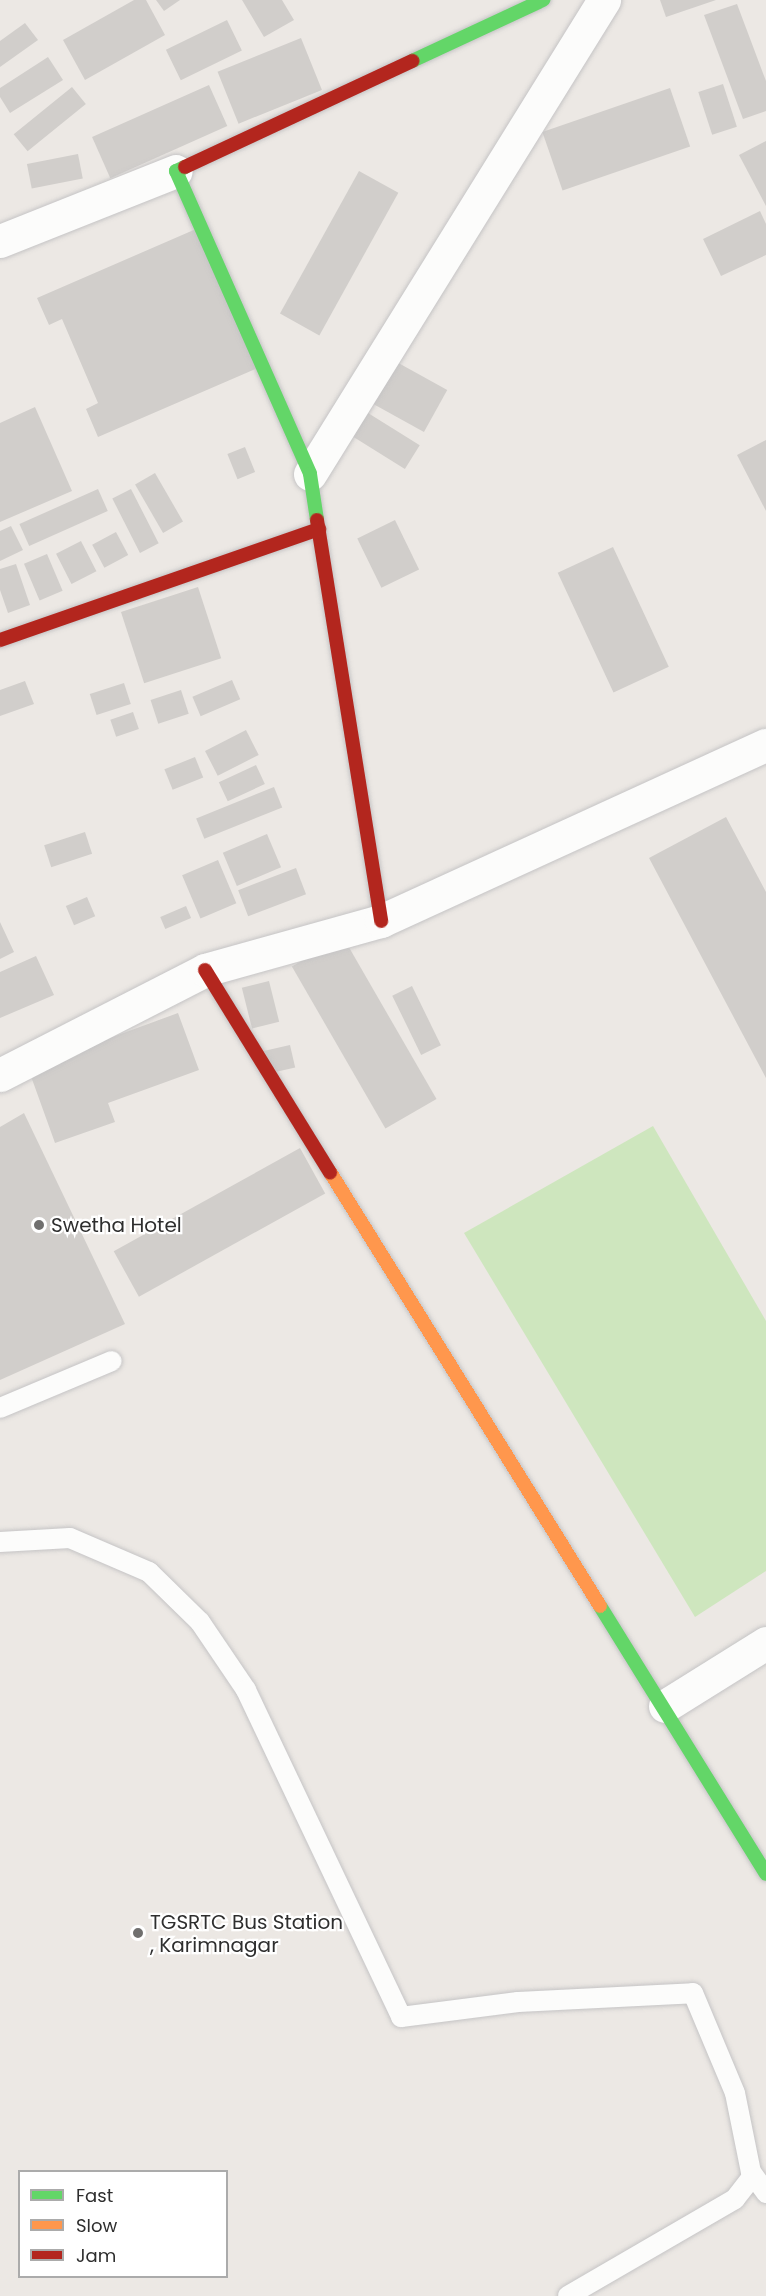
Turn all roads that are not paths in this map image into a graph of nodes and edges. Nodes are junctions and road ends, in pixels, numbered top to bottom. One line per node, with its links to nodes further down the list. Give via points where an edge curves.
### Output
1 (543, 0): 3 (street)
2 (604, 0): 5 (street)
3 (176, 171): 4 (street); 5 (street)
4 (0, 241)
5 (310, 474): 6 (street)
6 (319, 529): 7 (street); 9 (street)
7 (0, 640)
8 (766, 745): 9 (street)
9 (381, 921): 10 (street)
10 (205, 970): 11 (street); 16 (street)
11 (0, 1075)
12 (112, 1361): 13 (lane)
13 (0, 1408)
14 (0, 1542): 18 (lane, via 70,1538 149,1572 200,1622 246,1690 401,2017 519,2002 693,1993 735,2093)
15 (766, 1643): 16 (street)
16 (665, 1706): 17 (street)
17 (766, 1874)
18 (751, 2172): 19 (lane); 20 (lane, via 753,2177 735,2199)
19 (766, 2193)
20 (567, 2296)

